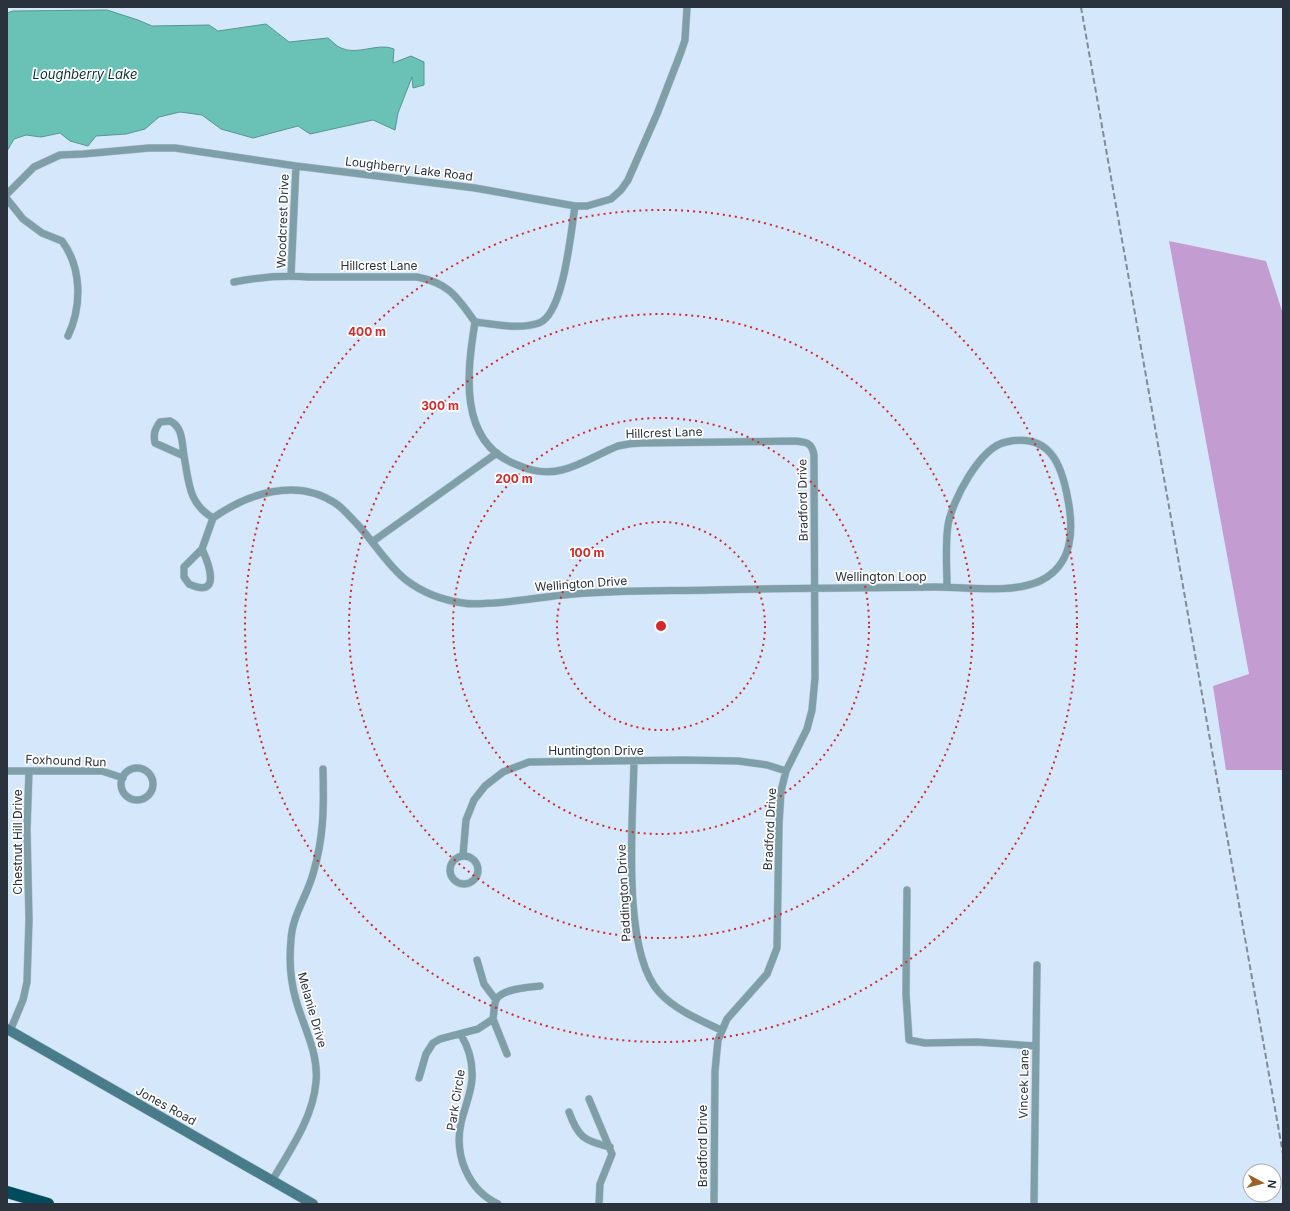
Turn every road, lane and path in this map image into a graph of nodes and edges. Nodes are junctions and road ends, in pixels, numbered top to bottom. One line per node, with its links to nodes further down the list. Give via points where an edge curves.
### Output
1 (687, 7): 5 (street, Loughberry Lake Road, via 685,40 681,52 628,180 611,199 594,205)
2 (296, 166): 3 (street, Loughberry Lake Road, via 176,148 60,155 34,167); 5 (street, Loughberry Lake Road, via 475,188); 6 (street, Woodcrest Drive)
3 (7, 194)
4 (7, 199): 9 (street, via 23,219 42,233 62,241 75,262 78,288 75,313)
5 (575, 206): 8 (street, via 561,288 546,319 530,325 511,326)
6 (291, 276): 7 (street, Hillcrest Lane, via 257,277); 8 (street, Hillcrest Lane, via 417,276 434,280 457,298)
7 (234, 282)
8 (475, 322): 11 (street, Hillcrest Lane, via 469,359 471,407 482,438)
9 (68, 336)
10 (809, 443): 11 (street, Hillcrest Lane, via 795,441 627,444 571,467 547,472 526,469 509,462); 17 (street, Bradford Drive, via 814,455)
11 (498, 453): 14 (street)
12 (184, 456): 12 (street, via 155,443 153,437 160,422 170,421 177,424); 13 (street, via 195,501 202,512)
13 (213, 518): 14 (street, Wellington Drive, via 230,506 257,494 297,490 314,493 337,504); 15 (street)
14 (372, 542): 17 (street, Wellington Drive, via 395,570 421,590 444,599 470,604 615,591)
15 (202, 549): 15 (street, via 212,577 211,583 202,587 189,584 184,577 184,566)
16 (947, 587): 16 (street, Wellington Loop, via 1004,588 1029,584 1040,581 1057,568 1070,544 1072,520 1061,468 1048,450 1028,441 1017,440 998,444 982,456 964,487 948,524); 17 (street, Wellington Loop)
17 (815, 588): 22 (street, Bradford Drive, via 812,710 807,729)
18 (634, 762): 22 (street, Huntington Drive, via 738,761); 24 (street, Huntington Drive, via 530,762 503,772 485,786 469,810); 32 (street, Paddington Drive, via 634,908 636,938 641,960 653,985 672,1004)
19 (323, 769): 40 (street, Melanie Drive, via 324,817 320,844 313,875 296,915 291,938 290,968 296,1001 316,1063 316,1081 311,1106 304,1123)
20 (7, 771): 21 (street, Foxhound Run)
21 (29, 771): 23 (street, Foxhound Run, via 102,771); 31 (street, Chestnut Hill Drive, via 27,982 23,1000)
22 (786, 771): 32 (street, Bradford Drive, via 781,791 779,824 777,948 767,974 727,1019)
23 (123, 778): 23 (street, via 124,792 132,799 147,796 153,787 152,777 140,768 131,769)
24 (463, 855): 24 (street, via 472,860 477,867 475,878 468,884 457,883 451,877 454,860)
25 (907, 890): 34 (street, via 906,994 909,1040 925,1043 977,1042)
26 (477, 960): 29 (street, via 484,984)
27 (1037, 965): 34 (street, Vincek Lane)
28 (540, 986): 29 (street, via 523,987 501,994)
29 (496, 1000): 30 (street)
30 (493, 1019): 33 (street, via 484,1026); 35 (street)
31 (9, 1030): 40 (street, Jones Road)
32 (721, 1030): 46 (street, Bradford Drive, via 715,1071)
33 (461, 1035): 36 (street, via 440,1039 430,1047); 44 (street, Park Circle, via 469,1049 472,1080 461,1124 461,1152 466,1174 473,1185 484,1196)
34 (1036, 1046): 47 (street, Vincek Lane)
35 (507, 1054)
36 (419, 1078)
37 (589, 1099): 39 (street)
38 (569, 1112): 39 (street, via 580,1136)
39 (610, 1147): 45 (street, via 611,1158 602,1177)
40 (272, 1181): 43 (street, Jones Road)
41 (7, 1192): 42 (highway)
42 (48, 1204)
43 (313, 1204)
44 (498, 1204)
45 (599, 1204)
46 (714, 1204)
47 (1034, 1204)

